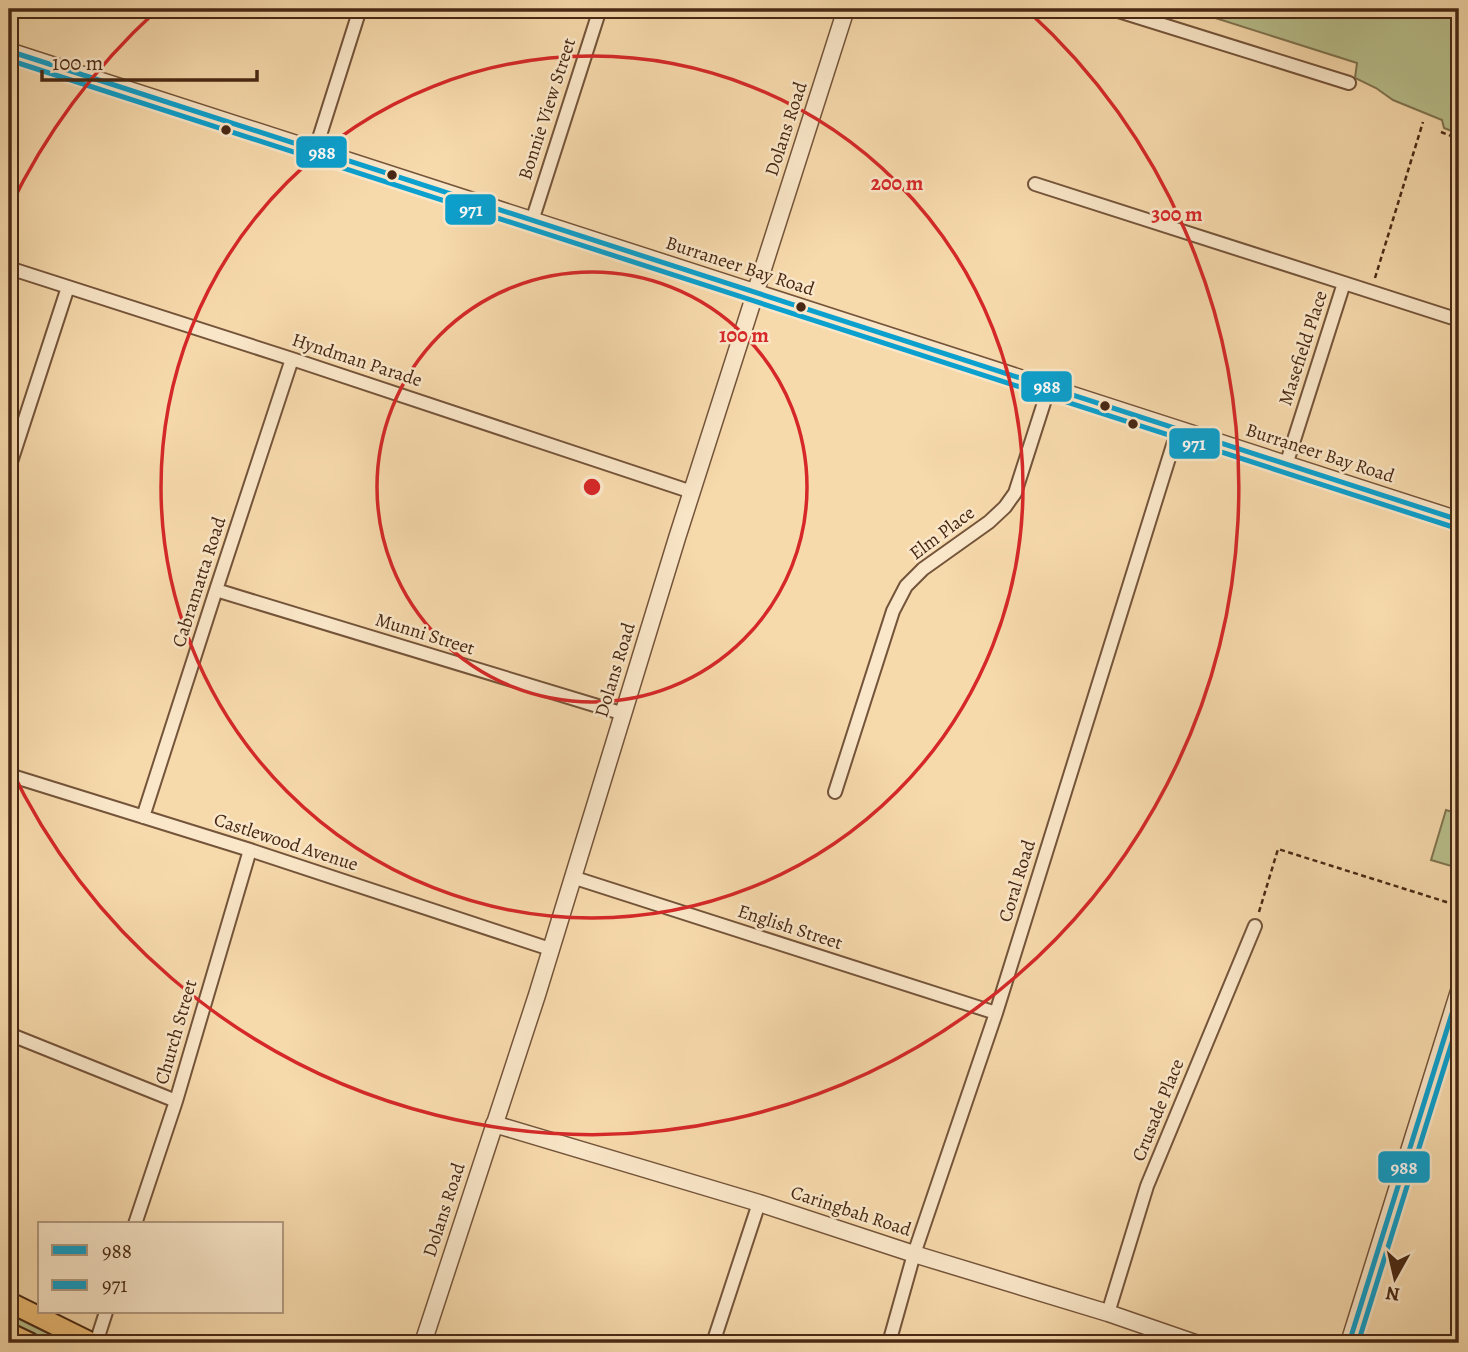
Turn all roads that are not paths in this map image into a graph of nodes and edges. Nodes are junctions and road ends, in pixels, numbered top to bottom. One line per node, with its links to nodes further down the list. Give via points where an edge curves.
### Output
1 (360, 9): 7 (street)
2 (600, 9): 9 (street, Bonnie View Street)
3 (846, 9): 13 (street, Dolans Road)
4 (1112, 9): 6 (street)
5 (9, 51): 7 (street, Burraneer Bay Road)
6 (1349, 83)
7 (316, 151): 9 (street, Burraneer Bay Road)
8 (1035, 184): 11 (street, Masefield Place)
9 (532, 220): 13 (street, Burraneer Bay Road)
10 (9, 268): 12 (street, Hyndman Parade)
11 (1344, 283): 14 (street, Masefield Place); 18 (street, Masefield Place)
12 (68, 287): 15 (street, Hyndman Parade); 19 (street)
13 (757, 293): 16 (street, Burraneer Bay Road); 20 (street, Dolans Road)
14 (1459, 320)
15 (292, 359): 20 (street, Hyndman Parade); 22 (street, Cabramatta Road)
16 (1049, 387): 17 (street, Burraneer Bay Road); 25 (street, Elm Place, via 1015,492 1005,507 906,586 893,611)
17 (1178, 429): 18 (street, Burraneer Bay Road); 32 (street, Coral Road)
18 (1286, 465): 21 (street, Burraneer Bay Road)
19 (9, 468)
20 (692, 492): 23 (street, Dolans Road)
21 (1459, 520)
22 (216, 590): 23 (street, Munni Street); 26 (street, Cabramatta Road)
23 (624, 714): 28 (street, Dolans Road)
24 (9, 775): 26 (street, Castlewood Avenue)
25 (835, 792)
26 (143, 817): 27 (street, Castlewood Avenue)
27 (250, 849): 30 (street, Castlewood Avenue); 34 (street, Church Street)
28 (572, 877): 30 (street, Dolans Road); 32 (street, English Street)
29 (1255, 926): 40 (street, Crusade Place, via 1147,1186)
30 (551, 949): 35 (street, Dolans Road)
31 (1459, 992): 49 (street)
32 (996, 1013): 38 (street, Coral Road)
33 (9, 1034): 34 (street)
34 (176, 1101): 37 (street, Church Street)
35 (494, 1124): 36 (street, Caringbah Road); 45 (street, Dolans Road)
36 (759, 1203): 38 (street, Caringbah Road); 46 (street)
37 (136, 1222)
38 (914, 1254): 40 (street, Caringbah Road); 47 (street, Coral Road)
39 (9, 1302): 44 (main road)
40 (1108, 1313): 48 (street, Caringbah Road)
41 (105, 1314): 44 (street)
42 (9, 1333): 43 (main road)
43 (30, 1343)
44 (94, 1343)
45 (423, 1343)
46 (713, 1343)
47 (889, 1343)
48 (1195, 1343)
49 (1349, 1343)

